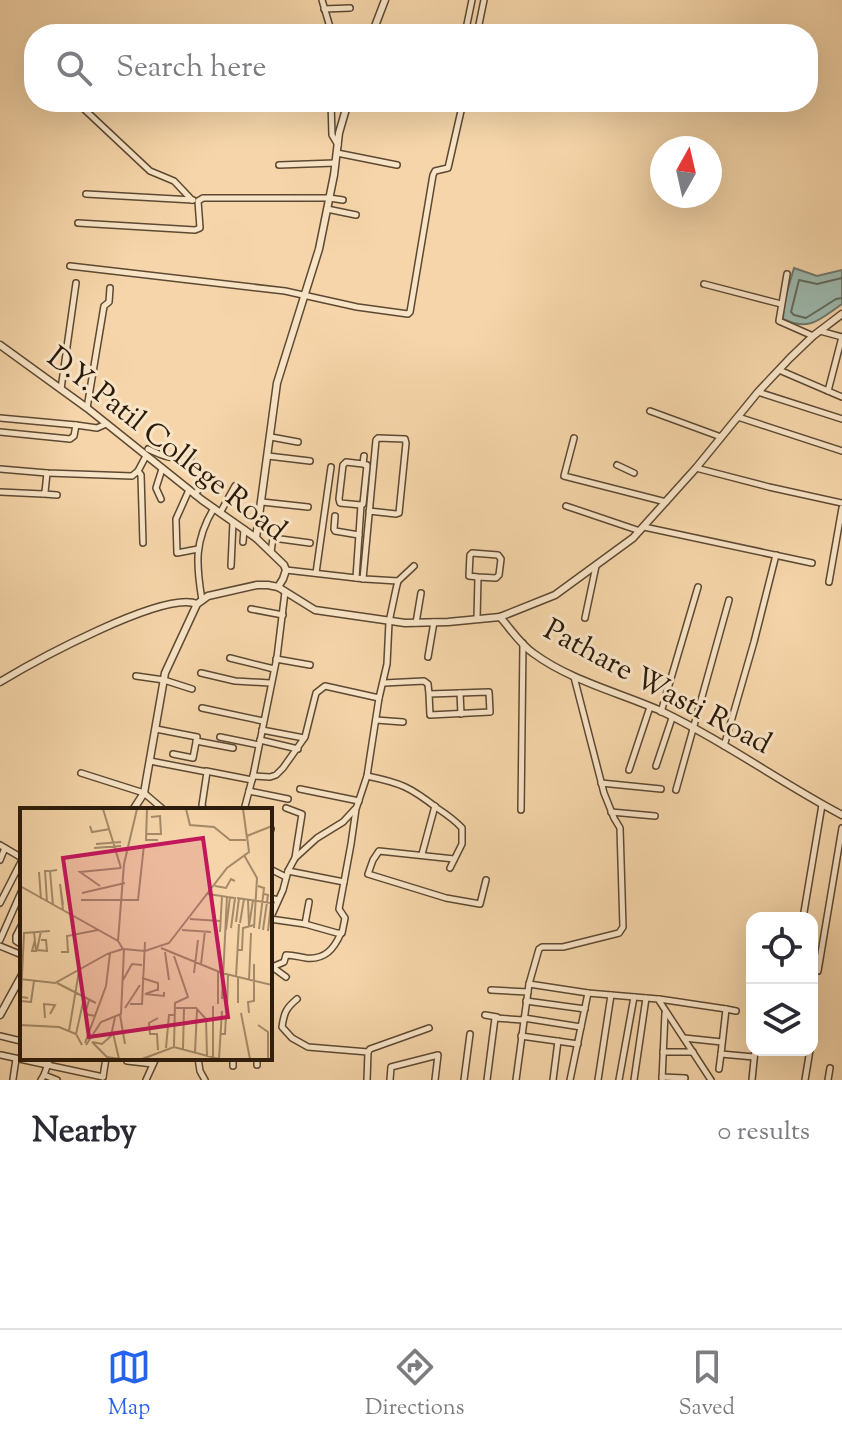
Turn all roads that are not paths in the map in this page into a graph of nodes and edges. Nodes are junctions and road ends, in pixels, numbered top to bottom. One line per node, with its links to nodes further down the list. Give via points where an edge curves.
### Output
1 (322, 0): 6 (street)
2 (385, 0): 8 (street)
3 (472, 0): 9 (street)
4 (484, 0): 10 (street)
5 (350, 8): 6 (street)
6 (324, 9): 7 (street)
7 (329, 24)
8 (376, 24)
9 (467, 24)
10 (479, 24)
11 (87, 112): 21 (street, via 150,171 174,181)
12 (331, 112): 15 (street)
13 (346, 112): 15 (street)
14 (461, 112): 31 (street, via 448,168 433,175 408,314)
15 (337, 149): 16 (street); 18 (street)
16 (335, 163): 17 (street); 20 (street)
17 (279, 165)
18 (397, 165)
19 (86, 194): 21 (street)
20 (329, 198): 21 (street); 22 (street); 23 (street)
21 (195, 200): 25 (street, via 198,230)
22 (343, 200)
23 (327, 209): 24 (street); 31 (street)
24 (356, 215)
25 (78, 223)
26 (70, 266): 31 (street)
27 (787, 274): 32 (street)
28 (76, 283): 38 (street)
29 (704, 284): 32 (street)
30 (110, 288): 42 (street)
31 (305, 296): 50 (street, via 277,383)
32 (781, 304): 34 (street, via 781,323)
33 (842, 314): 34 (street)
34 (817, 333): 35 (street); 37 (street)
35 (842, 337): 39 (street)
36 (0, 345): 38 (street, D.Y. Patil College Road)
37 (779, 370): 39 (street); 40 (street)
38 (61, 390): 42 (street, D.Y. Patil College Road)
39 (828, 391): 41 (street)
40 (758, 392): 44 (street); 46 (street)
41 (842, 397)
42 (87, 408): 47 (street, D.Y. Patil College Road)
43 (650, 411): 51 (street)
44 (738, 417): 51 (street); 54 (street)
45 (0, 418): 48 (street)
46 (842, 419)
47 (106, 424): 48 (street); 55 (street, D.Y. Patil College Road)
48 (76, 425): 49 (street, via 70,439)
49 (0, 432)
50 (271, 437): 53 (street); 57 (street)
51 (721, 437): 61 (street)
52 (574, 438): 75 (street, via 564,476)
53 (298, 442)
54 (842, 451)
55 (147, 452): 56 (street, via 179,460 190,459); 63 (street, D.Y. Patil College Road); 64 (street)
56 (193, 453)
57 (268, 456): 58 (street); 74 (street)
58 (310, 461)
59 (617, 465): 66 (street)
60 (331, 467): 99 (street)
61 (696, 468): 75 (street); 78 (street)
62 (0, 469): 65 (street)
63 (162, 469): 70 (street, D.Y. Patil College Road); 73 (street, via 156,488)
64 (138, 471): 65 (street, via 132,476); 89 (street)
65 (47, 473): 71 (street)
66 (634, 473)
67 (204, 481): 70 (street)
68 (235, 486): 80 (street)
69 (0, 492): 71 (street)
70 (192, 493): 80 (street, D.Y. Patil College Road); 91 (street, via 176,519 177,553)
71 (43, 494): 72 (street)
72 (57, 495)
73 (161, 499)
74 (262, 502): 79 (street); 87 (street)
75 (666, 502): 85 (street)
76 (361, 505): 76 (street, via 340,503 346,462 364,460 367,465); 86 (street)
77 (566, 506): 85 (street)
78 (842, 506): 103 (street)
79 (308, 507)
80 (217, 511): 83 (street, D.Y. Patil College Road); 91 (street, via 200,535)
81 (369, 511): 81 (street, via 399,513 405,439 376,440); 101 (street)
82 (335, 516): 86 (street, via 335,531)
83 (233, 522): 84 (street, D.Y. Patil College Road); 96 (street)
84 (244, 529): 87 (street, D.Y. Patil College Road); 88 (street)
85 (642, 529): 93 (street); 95 (street)
86 (359, 535): 101 (street)
87 (256, 538): 92 (street, D.Y. Patil College Road)
88 (243, 542)
89 (143, 543)
90 (310, 543): 92 (street, via 273,538)
91 (198, 549): 109 (street)
92 (271, 552): 98 (street, D.Y. Patil College Road)
93 (776, 555): 94 (street); 150 (street)
94 (812, 563)
95 (596, 565): 112 (street, via 555,595); 113 (street)
96 (231, 566)
97 (414, 566): 102 (street)
98 (286, 570): 99 (street); 104 (street, D.Y. Patil College Road)
99 (316, 574): 101 (street)
100 (478, 577): 100 (street, via 469,576 471,554 498,555 499,575); 114 (street)
101 (359, 579): 102 (street)
102 (398, 581): 115 (street)
103 (829, 582)
104 (278, 587): 106 (street); 109 (street, via 257,585)
105 (698, 587): 137 (street)
106 (285, 592): 111 (street); 115 (street, via 315,610)
107 (421, 593): 117 (street)
108 (729, 600): 144 (street)
109 (200, 602): 127 (street); 128 (street, via 172,603 125,620 65,645)
110 (251, 609): 111 (street)
111 (283, 615): 121 (street)
112 (500, 617): 114 (street); 118 (street, Pathare Wasti Road)
113 (585, 618)
114 (477, 619): 116 (street)
115 (389, 622): 117 (street); 130 (street)
116 (434, 622): 117 (street); 119 (street)
117 (416, 623)
118 (523, 642): 126 (street, Pathare Wasti Road); 177 (street)
119 (428, 657)
120 (230, 658): 123 (street)
121 (276, 659): 122 (street); 123 (street)
122 (310, 665)
123 (274, 669): 129 (street)
124 (201, 673): 129 (street)
125 (136, 676): 127 (street)
126 (574, 677): 135 (street, Pathare Wasti Road); 161 (street)
127 (164, 680): 131 (street); 143 (street)
128 (0, 683)
129 (270, 683): 141 (street)
130 (384, 683): 133 (street, via 424,681); 134 (street)
131 (192, 689)
132 (460, 693): 133 (street); 138 (street); 138 (street, via 489,692 490,712)
133 (429, 694): 138 (street, via 430,715)
134 (379, 698): 140 (street); 147 (street, via 325,686 316,693)
135 (650, 707): 137 (street, Pathare Wasti Road); 156 (street)
136 (202, 708): 141 (street)
137 (661, 712): 139 (street, Pathare Wasti Road)
138 (461, 714)
139 (672, 718): 144 (street, Pathare Wasti Road); 155 (street)
140 (376, 720): 142 (street); 159 (street)
141 (263, 721): 145 (street)
142 (403, 722)
143 (156, 729): 148 (street, via 197,737); 154 (street)
144 (694, 729): 150 (street, Pathare Wasti Road); 164 (street)
145 (262, 730): 147 (street); 149 (street)
146 (220, 737): 149 (street)
147 (304, 738): 152 (street)
148 (196, 741): 151 (street); 153 (street, via 193,758)
149 (259, 743): 152 (street); 160 (street)
150 (724, 746): 169 (street, Pathare Wasti Road)
151 (233, 748)
152 (298, 749): 160 (street, via 276,775)
153 (173, 754)
154 (150, 761): 157 (street); 166 (street)
155 (656, 766)
156 (629, 770)
157 (205, 772): 160 (street); 173 (street)
158 (81, 773): 166 (street)
159 (367, 776): 168 (street); 170 (street, via 412,789)
160 (252, 778): 165 (street)
161 (601, 783): 163 (street); 178 (street)
162 (300, 789): 168 (street)
163 (661, 789)
164 (676, 790)
165 (249, 791): 167 (street); 174 (street)
166 (144, 793): 171 (street); 172 (street)
167 (288, 799)
168 (359, 801): 176 (street)
169 (822, 805): 179 (street, Pathare Wasti Road); 199 (street)
170 (435, 806): 183 (street); 186 (street, via 462,828)
171 (134, 808)
172 (162, 808)
173 (204, 808)
174 (245, 808)
175 (286, 808): 185 (street, via 302,814)
176 (356, 809): 185 (street); 193 (street)
177 (521, 810)
178 (611, 812): 180 (street); 211 (street, via 621,831 623,927 619,933 542,947)
179 (842, 815)
180 (655, 816)
181 (842, 828): 208 (street)
182 (2, 847): 184 (street); 187 (street)
183 (422, 854): 186 (street); 192 (street, via 379,851 368,874 480,904)
184 (20, 858)
185 (295, 858): 191 (street)
186 (454, 859): 189 (street)
187 (0, 860)
188 (20, 863): 198 (street)
189 (450, 868)
190 (272, 870): 191 (street)
191 (287, 874): 193 (street); 196 (street)
192 (486, 880)
193 (344, 882): 203 (street)
194 (20, 895): 204 (street)
195 (272, 898): 196 (street)
196 (278, 900): 200 (street)
197 (309, 902): 202 (street)
198 (0, 903)
199 (804, 912)
200 (272, 914)
201 (272, 919): 202 (street)
202 (305, 924): 203 (street)
203 (341, 933): 206 (street, via 325,955 286,955 284,962)
204 (0, 943): 205 (street)
205 (20, 954)
206 (272, 966)
207 (272, 967): 209 (street)
208 (818, 971)
209 (286, 977)
210 (20, 979): 225 (street)
211 (529, 984): 213 (street); 214 (street)
212 (491, 990): 213 (street)
213 (528, 992): 220 (street)
214 (588, 993): 215 (street); 221 (street)
215 (611, 995): 216 (street); 275 (street)
216 (634, 997): 217 (street); 276 (street)
217 (646, 998): 219 (street); 277 (street)
218 (297, 999): 239 (street, via 287,1007 282,1027 292,1038 308,1047)
219 (658, 999): 222 (street); 223 (street)
220 (526, 1001): 221 (street); 228 (street)
221 (585, 1009): 229 (street)
222 (726, 1009): 224 (street); 237 (street)
223 (665, 1011): 234 (street); 240 (street)
224 (736, 1011)
225 (0, 1015)
226 (485, 1015): 227 (street)
227 (497, 1017): 228 (street); 271 (street)
228 (524, 1019): 229 (street); 233 (street)
229 (581, 1027): 238 (street)
230 (429, 1028): 239 (street)
231 (470, 1034): 270 (street)
232 (0, 1036): 235 (street)
233 (521, 1036): 236 (street); 272 (street)
234 (683, 1038): 237 (street); 241 (street)
235 (20, 1041)
236 (558, 1041): 238 (street); 273 (street)
237 (722, 1042): 242 (street)
238 (578, 1044): 274 (street)
239 (368, 1052): 267 (street)
240 (663, 1052): 241 (street); 261 (street)
241 (693, 1052): 278 (street)
242 (721, 1054): 243 (street); 258 (street)
243 (746, 1054)
244 (1, 1055): 247 (street)
245 (755, 1056): 279 (street)
246 (809, 1056): 280 (street)
247 (16, 1059): 248 (street); 263 (street)
248 (20, 1060)
249 (20, 1060): 255 (street)
250 (49, 1060): 255 (street)
251 (198, 1060): 266 (street)
252 (233, 1060): 256 (street)
253 (127, 1061): 254 (street)
254 (154, 1061): 264 (street)
255 (47, 1066): 259 (street); 260 (street)
256 (233, 1066)
257 (830, 1068): 281 (street)
258 (719, 1069)
259 (42, 1077): 265 (street)
260 (103, 1078)
261 (662, 1078): 262 (street)
262 (685, 1078)
263 (13, 1079)
264 (148, 1079)
265 (57, 1080)
266 (205, 1080)
267 (367, 1080)
268 (390, 1080): 269 (street, via 391,1067 438,1055)
269 (435, 1080)
270 (464, 1080)
271 (487, 1080)
272 (516, 1080)
273 (553, 1080)
274 (570, 1080)
275 (598, 1080)
276 (619, 1080)
277 (634, 1080)
278 (711, 1080)
279 (752, 1080)
280 (805, 1080)
281 (828, 1080): 282 (street)
282 (834, 1080)

